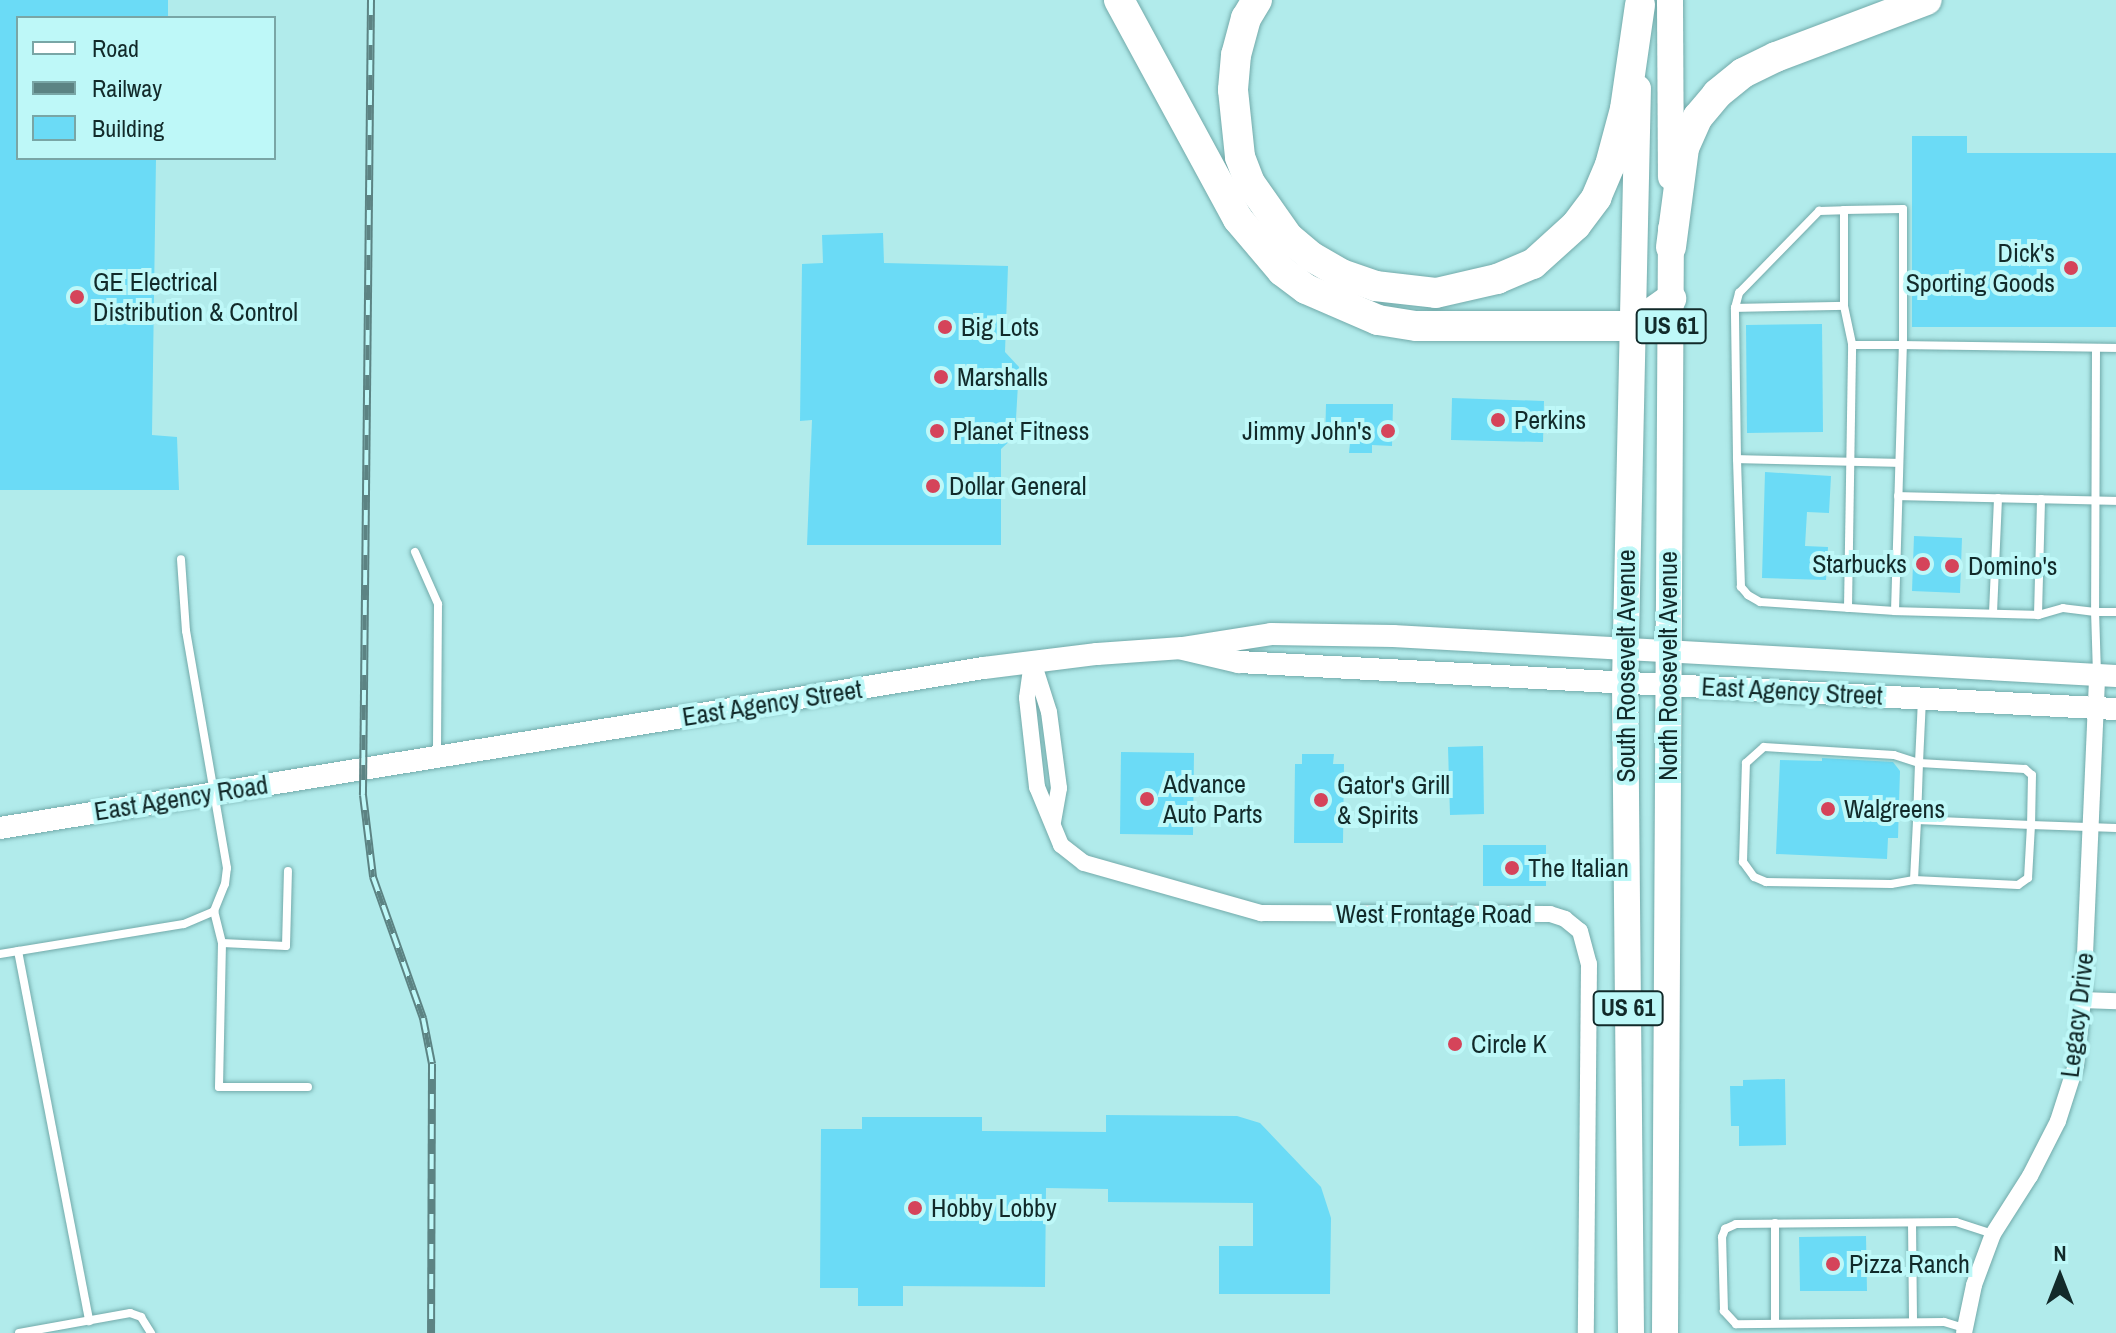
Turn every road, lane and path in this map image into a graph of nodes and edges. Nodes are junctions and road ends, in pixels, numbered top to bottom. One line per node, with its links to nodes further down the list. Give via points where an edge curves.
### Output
1 (1119, 0): 11 (highway, via 1238,219 1282,271 1306,289 1367,316 1416,326)
2 (1257, 0): 5 (highway, via 1236,55 1233,90 1240,157 1250,183 1288,237 1312,257 1375,286 1436,293 1497,279 1533,264 1576,225 1596,198 1625,109)
3 (1670, 0): 7 (highway, North Roosevelt Avenue / US 61)
4 (1927, 0): 7 (highway, via 1776,57 1717,94 1698,117 1684,148)
5 (1640, 2): 11 (highway, South Roosevelt Avenue / US 61)
6 (1844, 210): 9 (lane); 10 (lane, via 1819,211 1739,293); 13 (lane, via 1903,209)
7 (1671, 247): 8 (highway, North Roosevelt Avenue / US 61)
8 (1671, 299): 11 (highway); 34 (highway, North Roosevelt Avenue / US 61)
9 (1844, 306): 10 (lane); 12 (lane)
10 (1735, 308): 16 (lane)
11 (1633, 326): 33 (highway, South Roosevelt Avenue / US 61)
12 (1852, 345): 13 (lane); 17 (lane)
13 (1903, 345): 14 (lane); 18 (lane)
14 (2096, 348): 15 (lane); 22 (lane)
15 (2116, 348)
16 (1737, 459): 17 (lane); 26 (lane, via 1741,587 1760,602)
17 (1852, 461): 18 (lane); 26 (lane)
18 (1899, 463): 19 (lane)
19 (1898, 496): 20 (lane); 27 (lane)
20 (1998, 498): 21 (lane); 30 (lane)
21 (2041, 499): 22 (lane); 31 (lane)
22 (2094, 501): 23 (lane); 28 (lane)
23 (2116, 501)
24 (415, 552): 41 (lane, via 438,604)
25 (181, 559): 44 (lane, via 186,631)
26 (1848, 608): 27 (lane)
27 (1895, 611): 30 (lane)
28 (2095, 612): 29 (lane); 31 (lane, via 2063,608); 36 (lane)
29 (2116, 612)
30 (1993, 613): 31 (lane)
31 (2038, 615)
32 (1182, 648): 33 (main road, East Agency Street, via 1295,633); 35 (main road, East Agency Street); 37 (main road, East Agency Street, via 1239,662)
33 (1625, 649): 34 (main road, East Agency Street); 37 (highway, South Roosevelt Avenue / US 61)
34 (1668, 652): 36 (main road, East Agency Street); 38 (highway, North Roosevelt Avenue / US 61)
35 (1032, 662): 41 (main road, East Agency Street); 68 (street, West Frontage Road, via 1045,694 1059,788 1053,823 1061,845 1084,863 1240,909 1279,914 1529,913 1550,914 1573,925 1585,941 1589,964)
36 (2106, 676): 40 (street, Legacy Drive)
37 (1625, 682): 38 (main road, East Agency Street); 69 (highway, South Roosevelt Avenue / US 61)
38 (1668, 685): 39 (main road, East Agency Street); 70 (highway, North Roosevelt Avenue / US 61)
39 (1922, 698): 40 (main road, East Agency Street); 42 (lane)
40 (2106, 708): 47 (street, Legacy Drive)
41 (437, 757): 43 (main road, East Agency Street)
42 (1919, 763): 45 (lane); 46 (lane, via 2025,769 2032,775); 51 (lane, via 1894,755 1764,747 1746,763 1743,862 1754,877 1766,882)
43 (362, 769): 44 (main road, East Agency Road)
44 (214, 793): 48 (main road, East Agency Road); 52 (lane, via 227,868)
45 (1917, 820): 46 (lane); 51 (lane)
46 (2031, 825): 47 (lane); 51 (lane, via 2028,878 2018,885)
47 (2090, 827): 49 (lane); 56 (street, Legacy Drive)
48 (0, 828)
49 (2116, 828)
50 (288, 871): 53 (lane, via 286,946)
51 (1914, 880)
52 (214, 911): 53 (lane); 54 (lane, via 184,924)
53 (222, 943): 58 (lane, via 219,1087)
54 (18, 951): 55 (lane); 62 (lane)
55 (0, 954)
56 (2083, 1000): 57 (street); 61 (street, Legacy Drive, via 2076,1065 2058,1121)
57 (2116, 1001)
58 (308, 1087)
59 (1775, 1223): 60 (lane); 64 (lane); 64 (lane, via 1736,1224 1722,1237 1724,1311 1736,1324)
60 (1912, 1223): 61 (lane, via 1971,1225); 63 (lane)
61 (1993, 1234): 65 (street, Legacy Drive)
62 (89, 1321): 66 (lane); 67 (lane, via 130,1313 141,1317)
63 (1913, 1322): 64 (lane); 65 (lane, via 1944,1322)
64 (1775, 1323)
65 (1964, 1330)
66 (19, 1333)
67 (151, 1333)
68 (1586, 1333)
69 (1631, 1333)
70 (1665, 1333)

